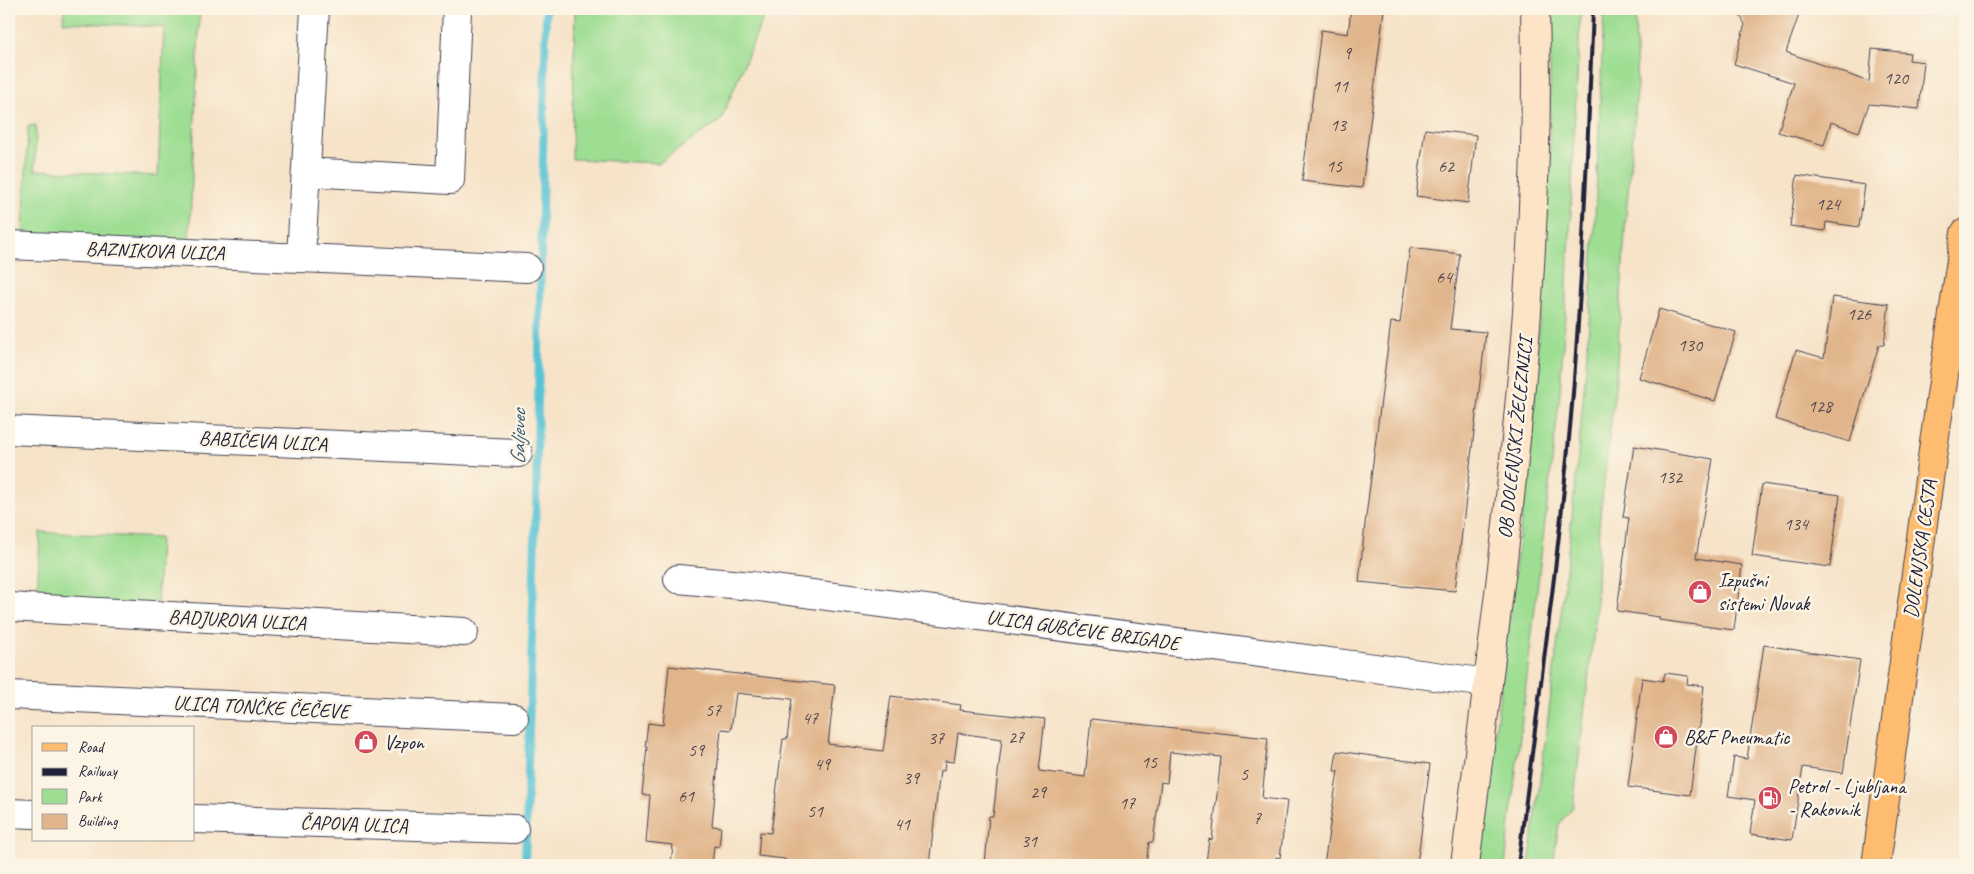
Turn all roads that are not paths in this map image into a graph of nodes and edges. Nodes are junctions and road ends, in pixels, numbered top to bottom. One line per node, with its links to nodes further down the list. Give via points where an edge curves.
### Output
1 (315, 9): 4 (street)
2 (457, 9): 4 (street, via 450,180)
3 (1535, 9): 14 (street, OB DOLENJSKI ŽELEZNICI, via 1534,151 1528,288 1518,421)
4 (306, 172): 7 (street)
5 (1965, 233): 22 (main road, DOLENJSKA CESTA)
6 (9, 246): 7 (street, BAZNIKOVA ULICA)
7 (301, 257): 8 (street, BAZNIKOVA ULICA)
8 (527, 268)
9 (9, 430): 10 (street, BABIČEVA ULICA)
10 (518, 453)
11 (678, 579): 14 (street, ULICA GUBČEVE BRIGADE)
12 (9, 607): 13 (street, BADJUROVA ULICA)
13 (464, 632)
14 (1488, 682): 21 (street, OB DOLENJSKI ŽELEZNICI)
15 (9, 695): 16 (street, ULICA TONČKE ČEČEVE)
16 (514, 718)
17 (9, 813): 18 (street)
18 (32, 814)
19 (195, 819): 20 (street, ČAPOVA ULICA)
20 (514, 829)
21 (1465, 865)
22 (1876, 865)

